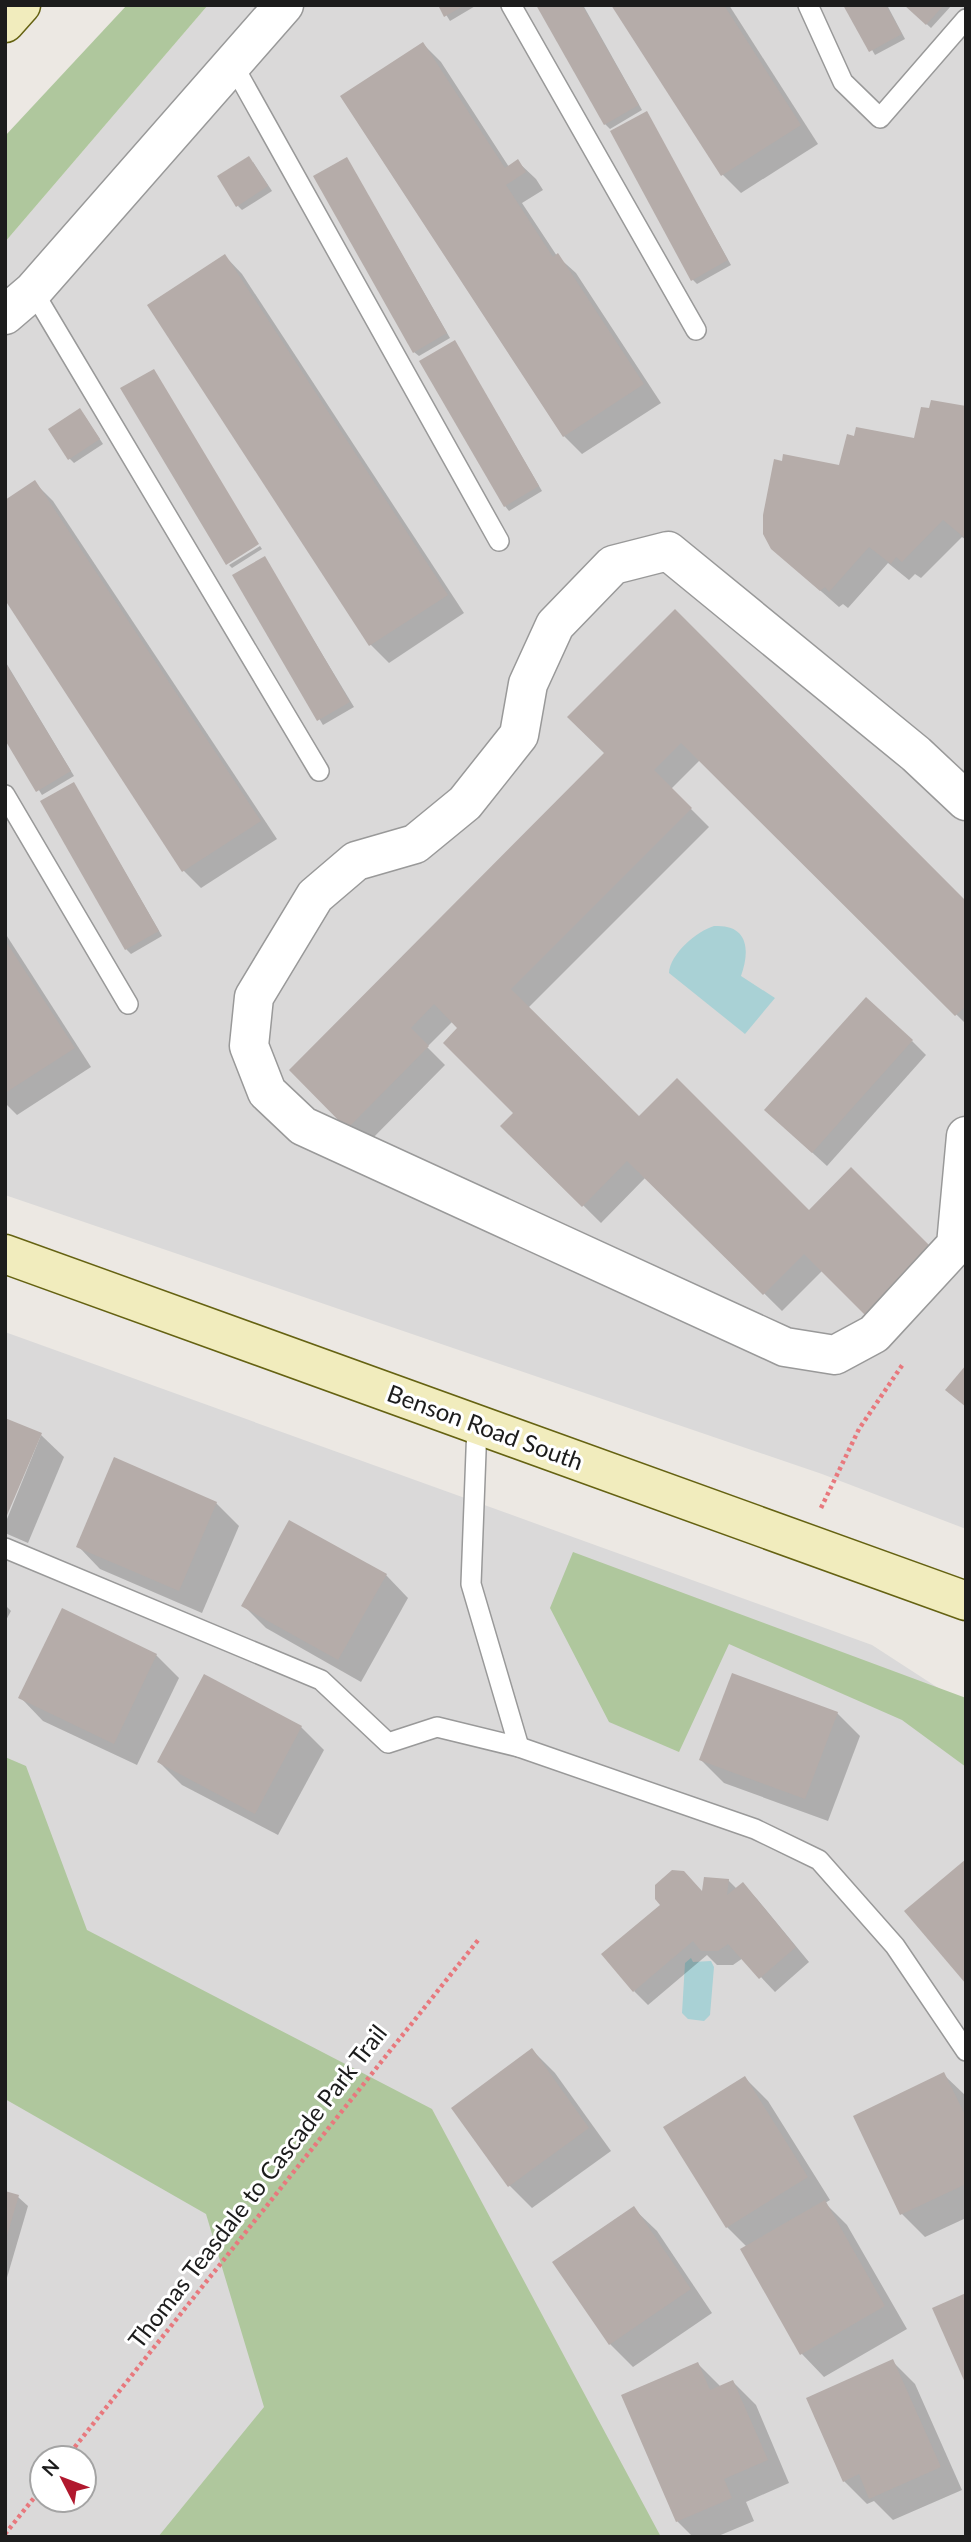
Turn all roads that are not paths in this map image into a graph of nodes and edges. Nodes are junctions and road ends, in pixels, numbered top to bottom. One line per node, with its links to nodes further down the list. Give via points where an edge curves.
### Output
1 (21, 5): 6 (street)
2 (284, 5): 7 (street)
3 (511, 5): 9 (lane)
4 (807, 5): 5 (lane, via 843,82 880,118)
5 (966, 19)
6 (5, 23)
7 (232, 63): 8 (street); 10 (lane)
8 (19, 303): 11 (lane)
9 (696, 330)
10 (499, 541)
11 (318, 771)
12 (5, 795): 14 (lane)
13 (966, 801): 15 (street, via 916,754 668,551 613,565 555,625 528,684 519,735 465,803 415,844 356,861 315,896 254,997 249,1046 267,1093 303,1126 785,1347 835,1355 874,1334 956,1245)
14 (128, 1004)
15 (966, 1136)
16 (5, 1254): 17 (street, Benson Road South)
17 (477, 1425): 19 (street, Benson Road South); 20 (lane, via 471,1584)
18 (5, 1548): 20 (lane, via 321,1680 388,1743 437,1727)
19 (966, 1601)
20 (519, 1747): 21 (lane, via 755,1829 819,1860 895,1946)
21 (966, 2051)

